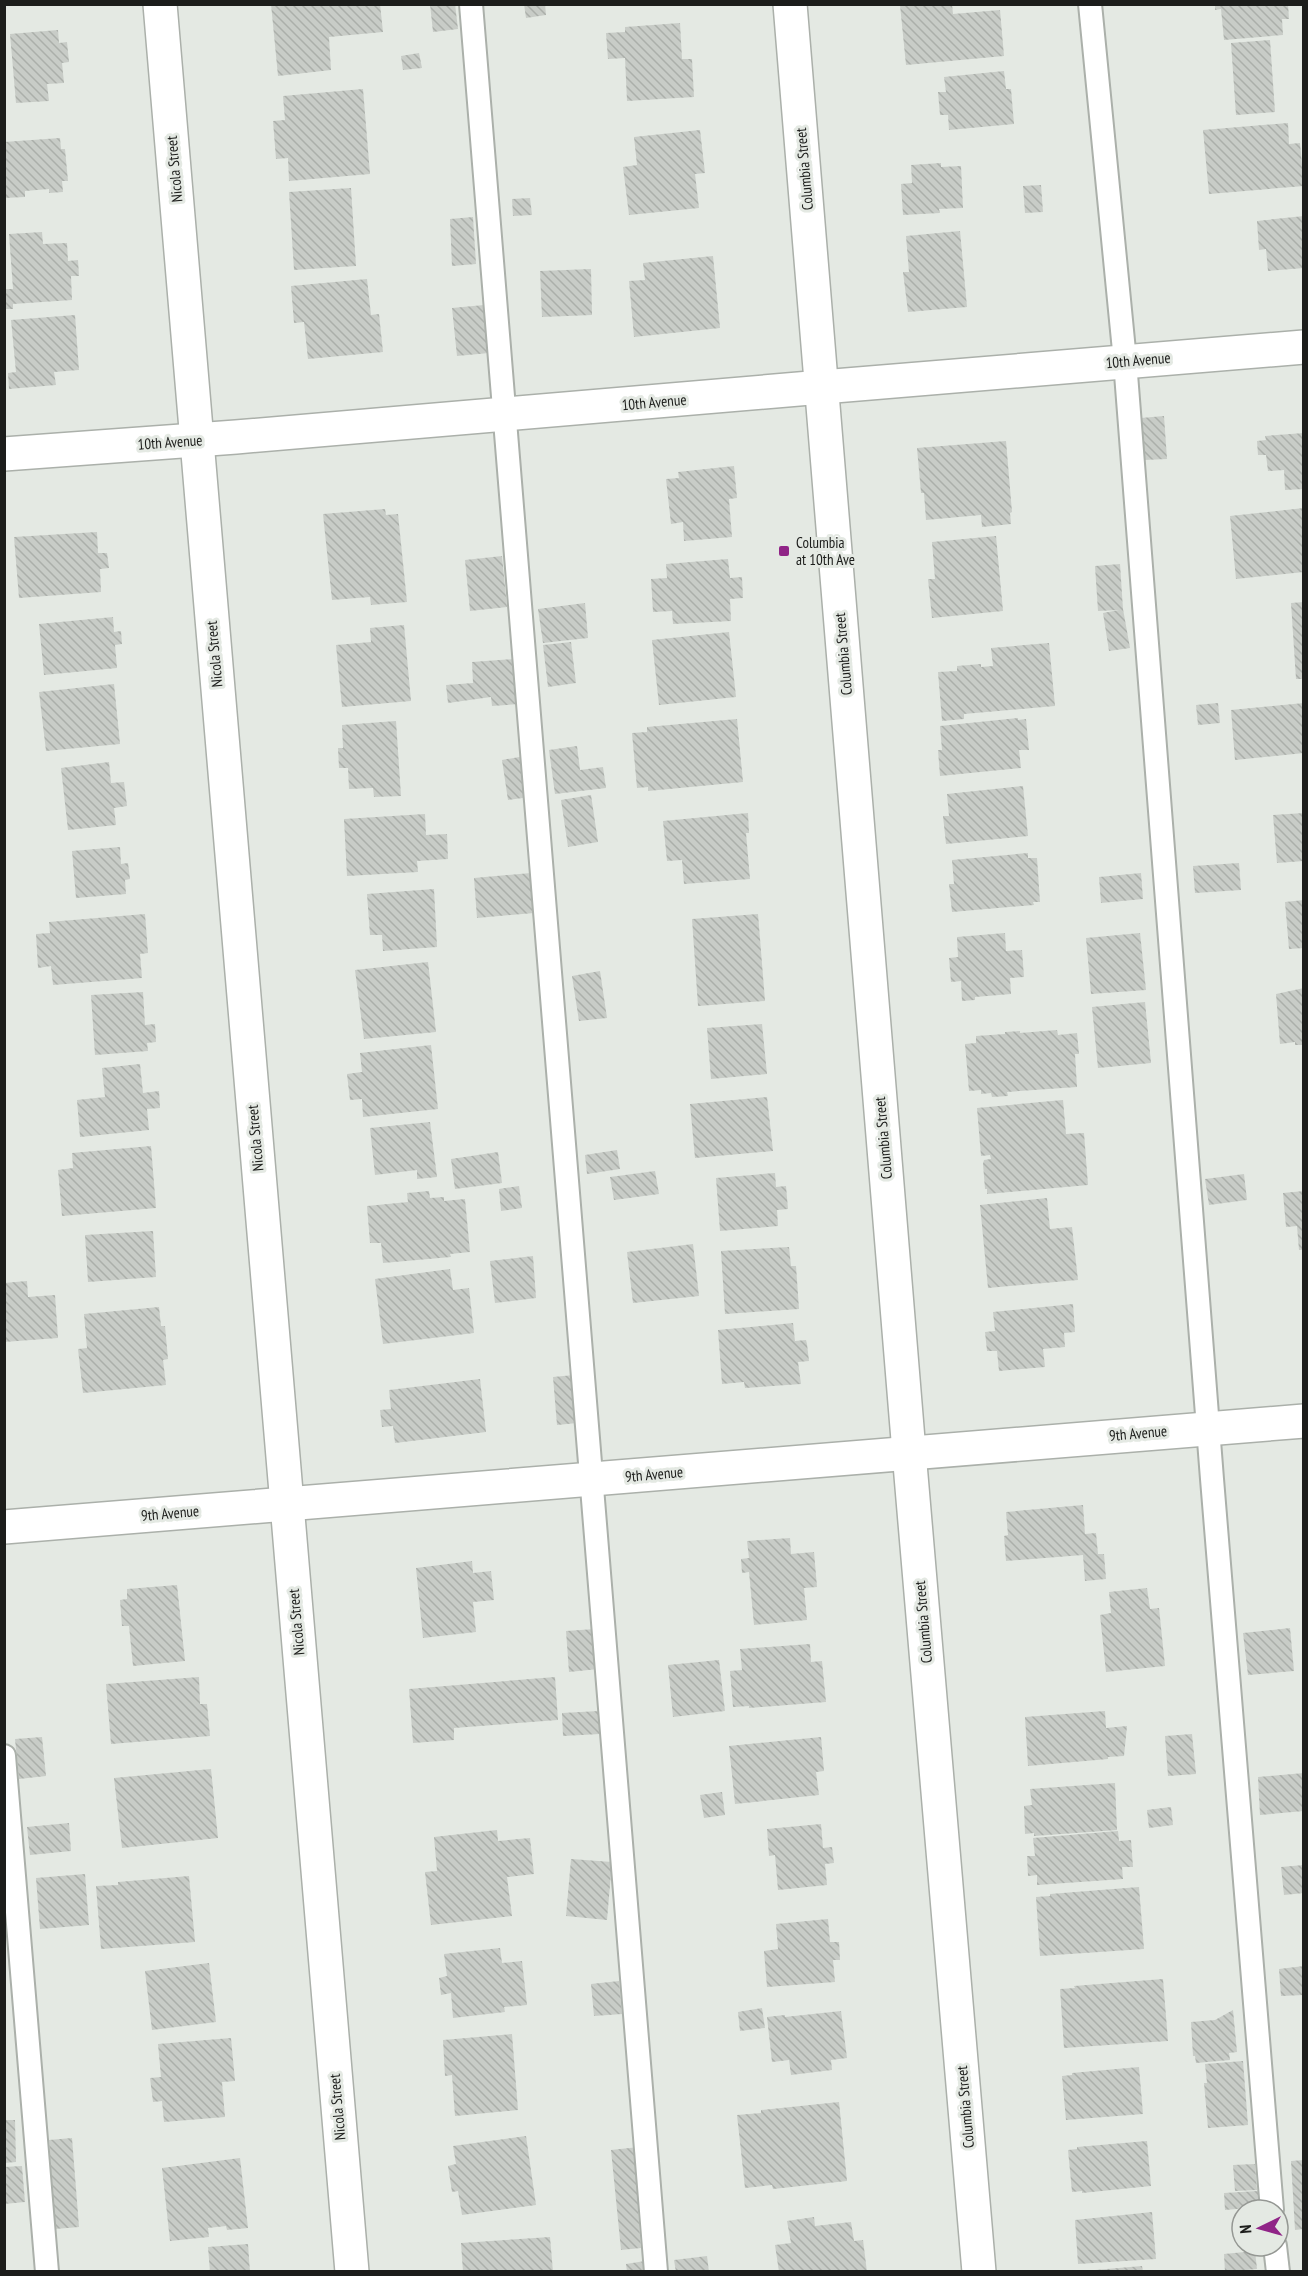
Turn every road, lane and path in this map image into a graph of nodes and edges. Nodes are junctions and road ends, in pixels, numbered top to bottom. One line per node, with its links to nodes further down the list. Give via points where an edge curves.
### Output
1 (160, 4): 9 (street, Nicola Street)
2 (471, 4): 8 (lane)
3 (790, 4): 7 (street, Columbia Street)
4 (1090, 4): 6 (lane)
5 (1304, 347): 6 (street, 10th Avenue)
6 (1125, 361): 7 (street, 10th Avenue); 12 (lane)
7 (822, 387): 8 (street, 10th Avenue); 13 (street, Columbia Street)
8 (504, 414): 9 (street, 10th Avenue); 14 (lane)
9 (196, 440): 10 (street, 10th Avenue); 15 (street, Nicola Street)
10 (4, 454)
11 (1304, 1420): 12 (street, 9th Avenue)
12 (1208, 1428): 13 (street, 9th Avenue); 18 (lane)
13 (909, 1452): 14 (street, 9th Avenue); 22 (street, Columbia Street)
14 (591, 1479): 15 (street, 9th Avenue); 21 (lane)
15 (286, 1504): 16 (street, 9th Avenue); 20 (street, Nicola Street)
16 (4, 1527)
17 (4, 1756): 19 (lane)
18 (1271, 2198)
19 (47, 2271)
20 (352, 2271)
21 (656, 2271)
22 (979, 2271)

